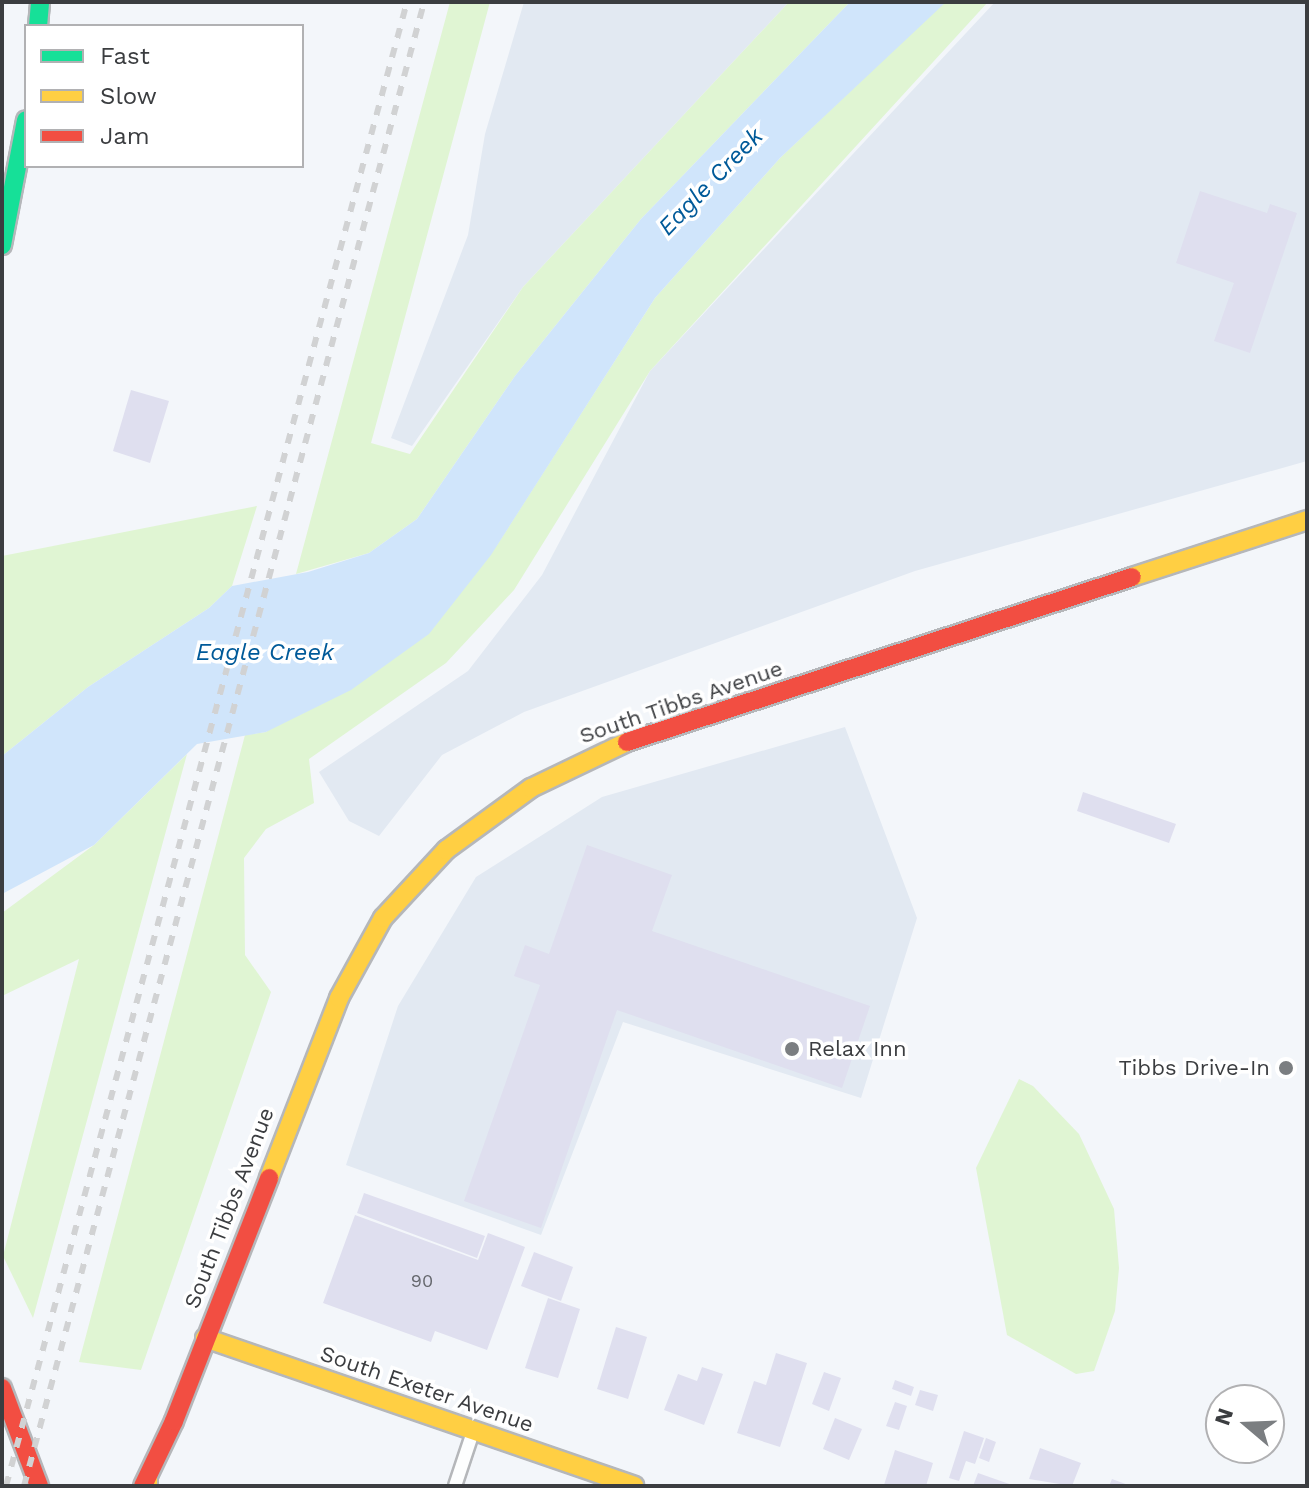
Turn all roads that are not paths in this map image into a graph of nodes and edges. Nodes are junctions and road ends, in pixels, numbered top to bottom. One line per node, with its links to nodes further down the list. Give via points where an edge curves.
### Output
1 (40, 2): 2 (main road)
2 (38, 24)
3 (24, 130): 4 (main road)
4 (2, 245)
5 (1307, 520): 6 (main road, South Tibbs Avenue, via 612,747 543,780 483,820 417,878 369,940 328,1023)
6 (205, 1338): 8 (main road, South Exeter Avenue); 9 (main road, South Tibbs Avenue)
7 (2, 1388): 10 (main road)
8 (474, 1430): 11 (lane); 12 (main road, South Exeter Avenue)
9 (146, 1483)
10 (39, 1486)
11 (455, 1486)
12 (634, 1486)

